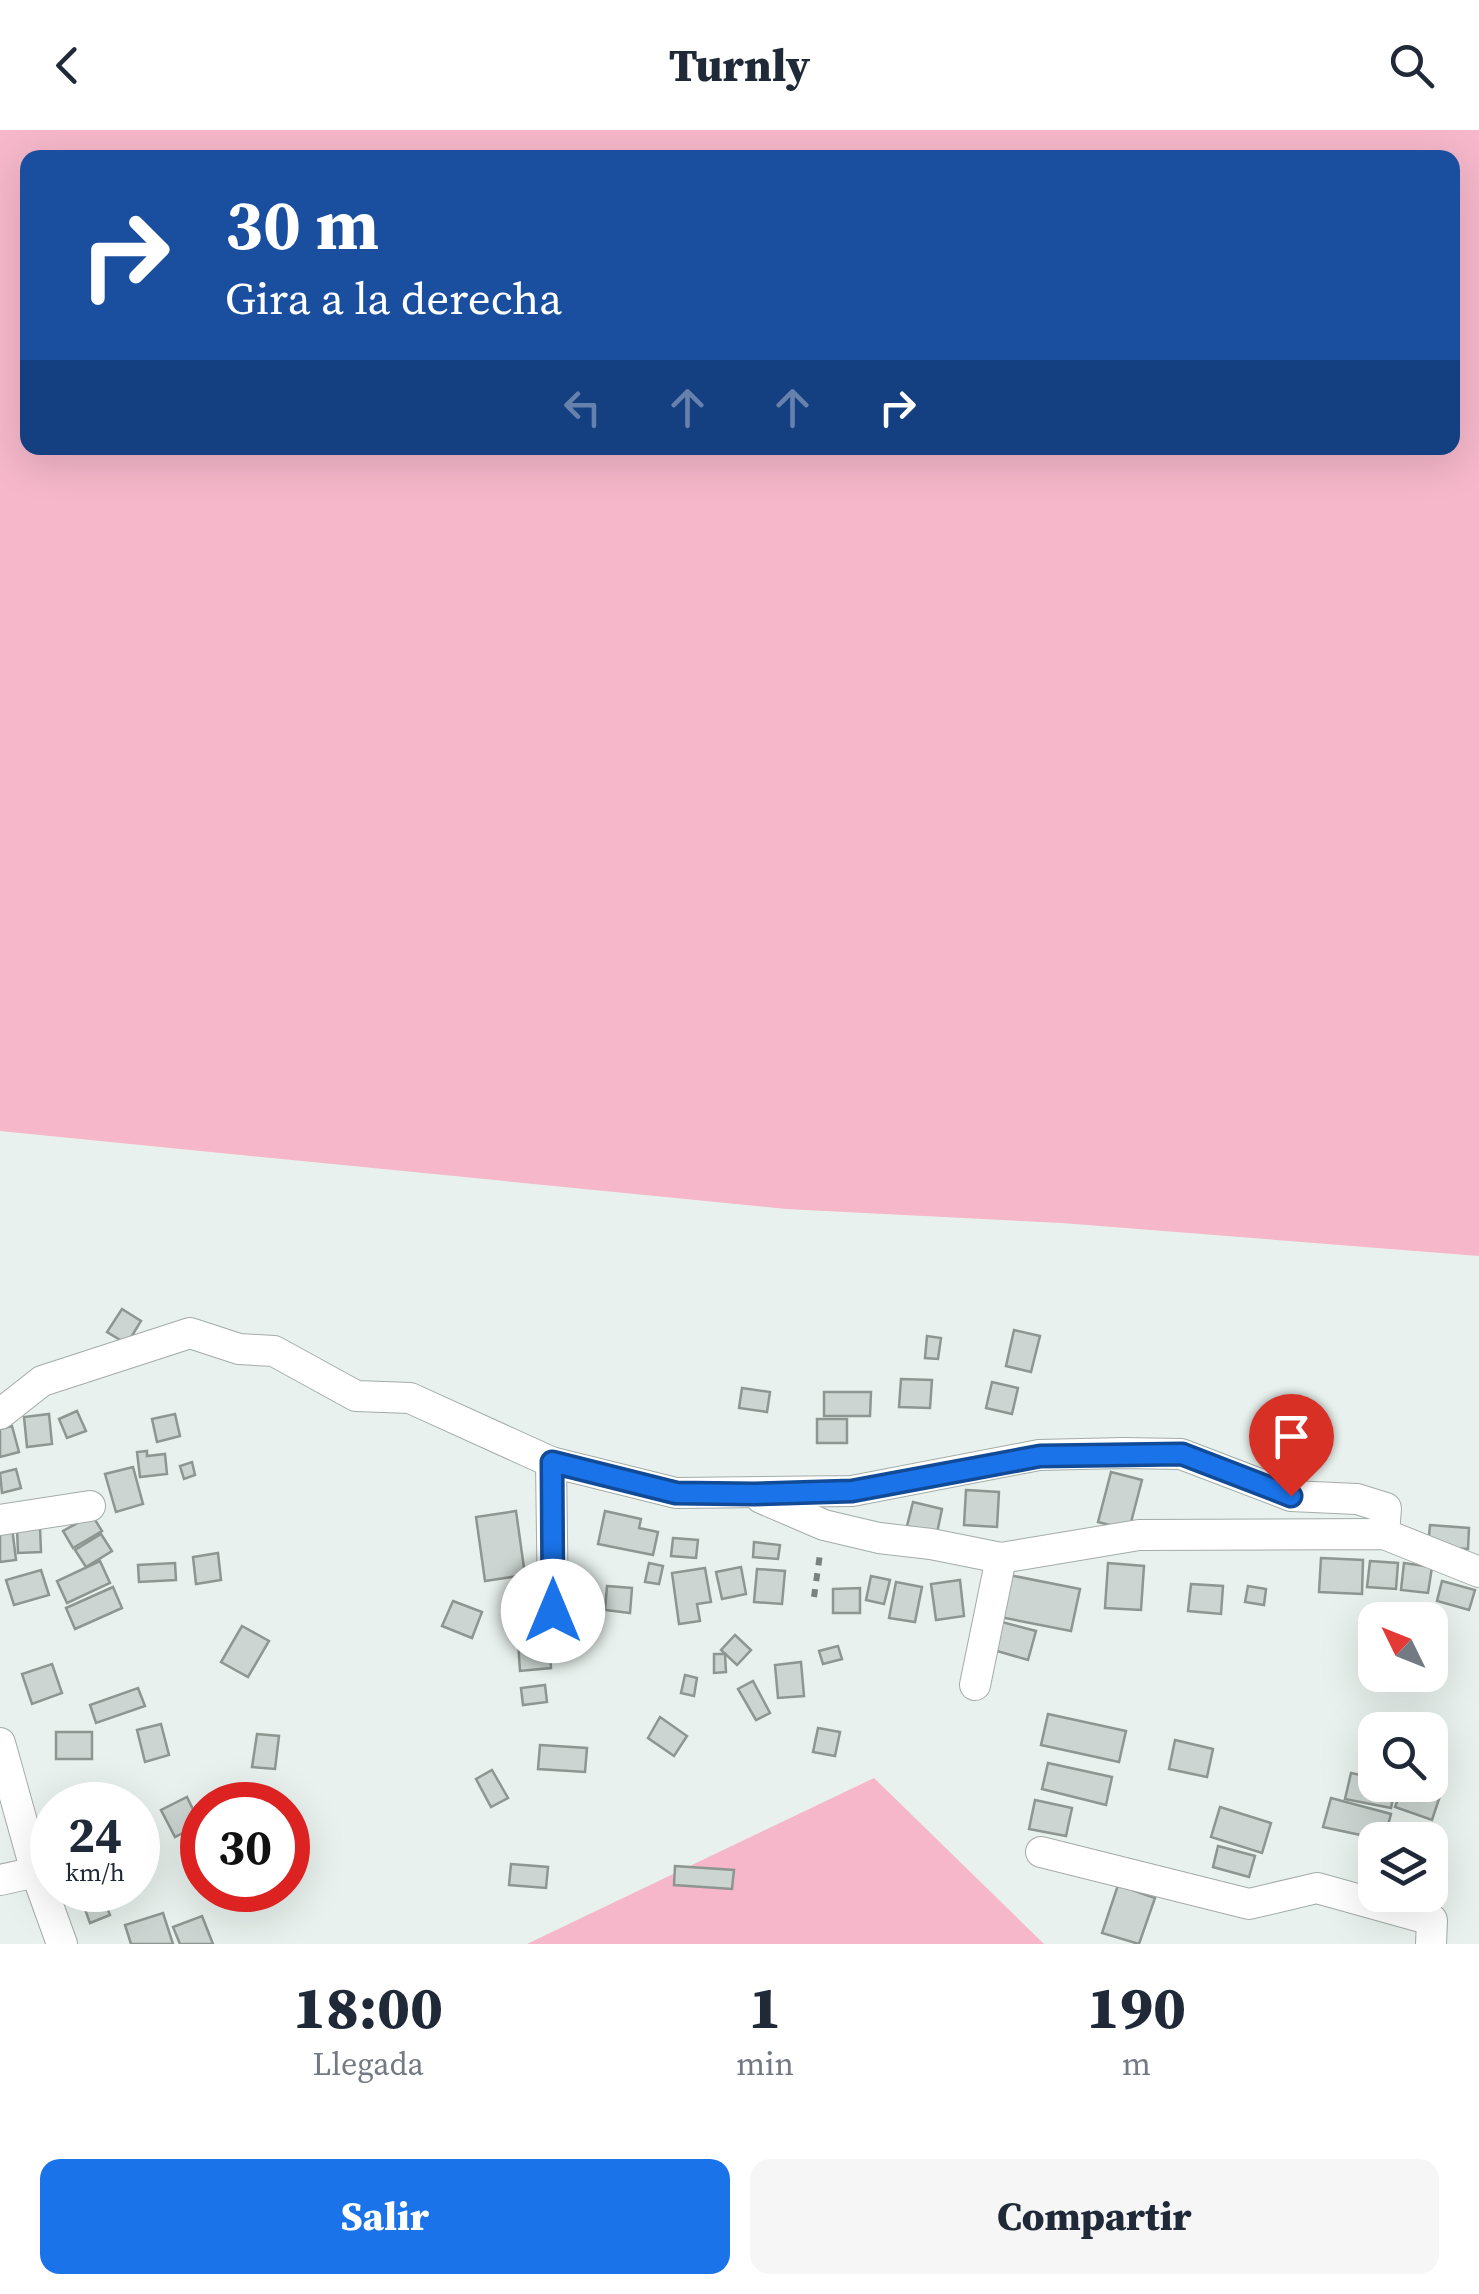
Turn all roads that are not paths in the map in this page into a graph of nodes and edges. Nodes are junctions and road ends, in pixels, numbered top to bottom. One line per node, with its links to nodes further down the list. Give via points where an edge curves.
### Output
1 (0, 1414): 2 (street, via 42,1381 190,1332 239,1349 274,1351 356,1396 410,1398)
2 (552, 1462): 3 (street, via 676,1493); 9 (street)
3 (754, 1494): 6 (street, via 852,1491 1040,1456 1182,1454 1291,1496 1357,1499 1386,1508); 7 (street, via 824,1525)
4 (90, 1506): 5 (street)
5 (0, 1520)
6 (1384, 1534): 7 (street, via 1139,1535); 8 (street)
7 (1001, 1558): 10 (street)
8 (1479, 1572)
9 (553, 1611)
10 (976, 1684)
11 (0, 1743): 12 (street)
12 (30, 1850)
13 (1041, 1852): 18 (street, via 1248,1904 1317,1888 1432,1920)
14 (30, 1873): 15 (street)
15 (0, 1880)
16 (50, 1912): 17 (street)
17 (62, 1944)
18 (1431, 1944)

